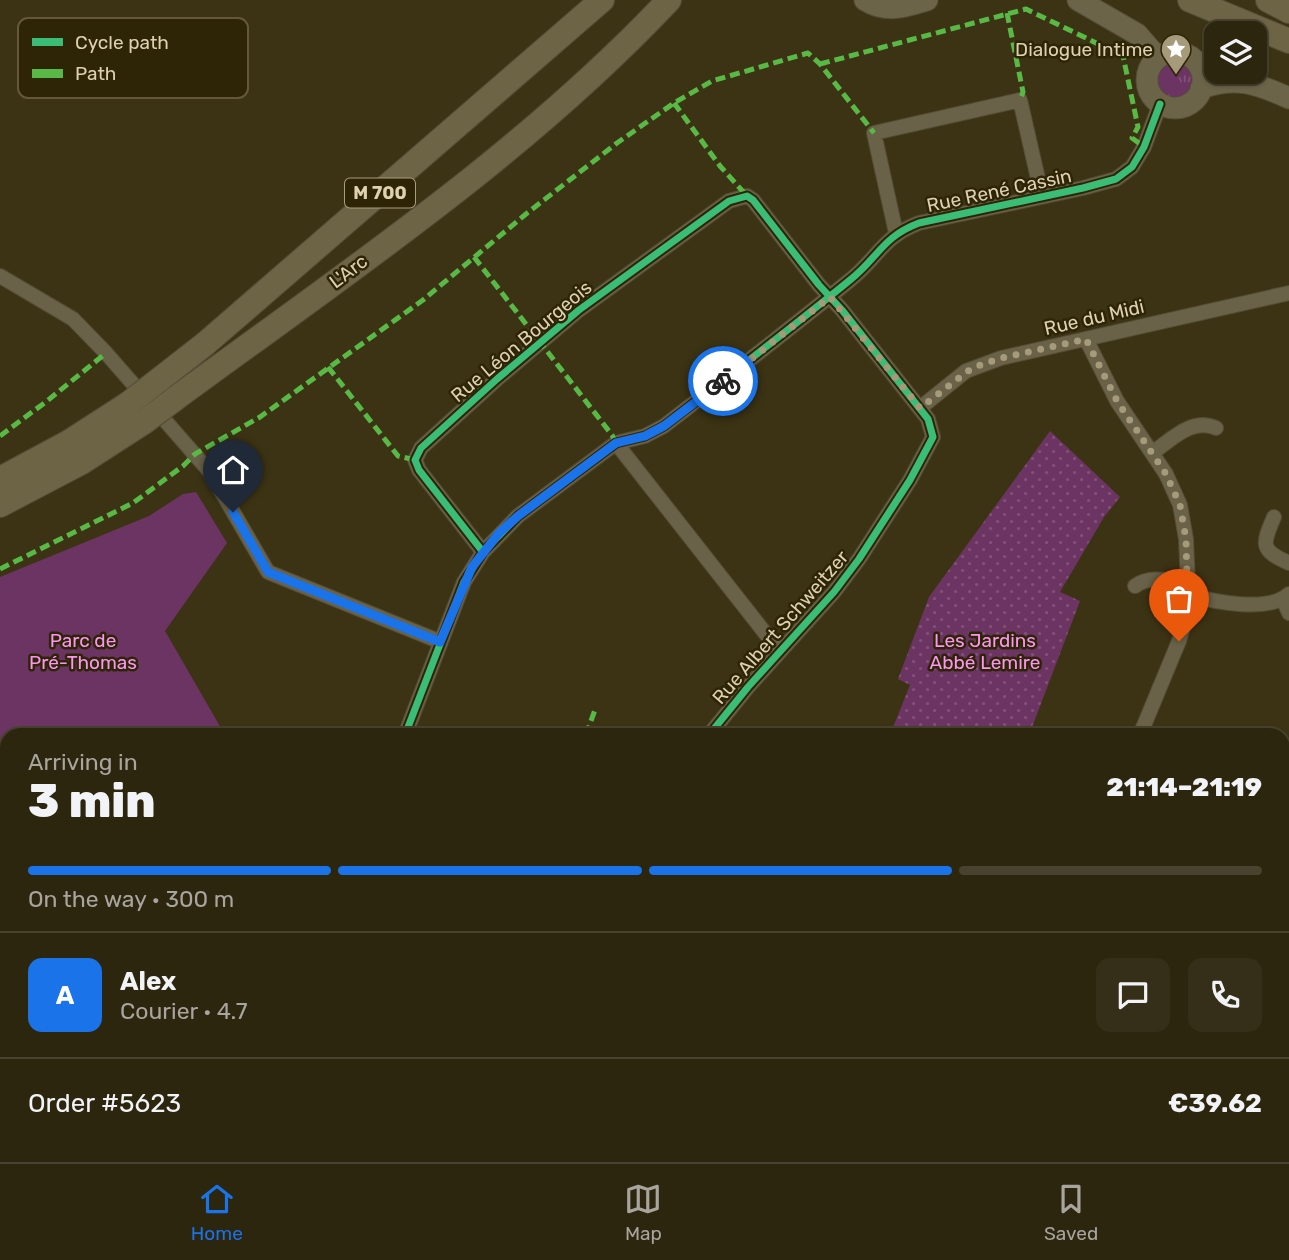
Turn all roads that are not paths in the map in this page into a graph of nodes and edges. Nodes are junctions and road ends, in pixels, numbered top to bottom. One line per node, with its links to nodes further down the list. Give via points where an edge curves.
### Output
1 (602, 0): 20 (highway, L'Arc / M 700, via 215,335)
2 (669, 0): 20 (highway, L'Arc / M 700, via 615,55 512,146 426,213)
3 (864, 0): 4 (main road, via 894,9)
4 (927, 0)
5 (1078, 0): 10 (main road, via 1137,34)
6 (1189, 0): 9 (highway)
7 (1268, 0): 8 (highway)
8 (1289, 10)
9 (1289, 41)
10 (1157, 57): 11 (main road, via 1174,51 1191,56 1201,71); 13 (main road, via 1146,82)
11 (1201, 88): 12 (main road, via 1232,80); 13 (main road, via 1185,106)
12 (1289, 98)
13 (1160, 104): 14 (street, Rue René Cassin, via 1132,167 1116,179)
14 (1042, 196): 15 (street, Rue René Cassin, via 919,222); 15 (street, via 1020,100 874,133)
15 (896, 233): 18 (street, Rue René Cassin)
16 (0, 276): 34 (street, via 73,319 210,472 268,572)
17 (1289, 293): 19 (street, Rue du Midi)
18 (830, 297): 21 (street, Rue Albert Schweitzer); 24 (street, Rue René Cassin, via 664,426); 29 (street, Rue Léon Bourgeois, via 747,196 729,201 670,242 496,379 418,452 419,470)
19 (1086, 339): 21 (street, Rue du Midi, via 972,368); 25 (street, via 1117,401)
20 (164, 392): 22 (highway, L'Arc / M 700, bridge)
21 (920, 408): 35 (street, Rue Albert Schweitzer, via 931,423 933,437 911,480 835,592)
22 (136, 413): 26 (highway, L'Arc / M 700); 27 (highway, L'Arc / M 700, via 82,462)
23 (1216, 428): 25 (street, via 1190,427)
24 (616, 443): 29 (street, Rue René Cassin, via 518,516); 35 (street)
25 (1152, 453): 32 (street, via 1180,505)
26 (0, 479)
27 (0, 505)
28 (1274, 517): 30 (street, via 1265,548)
29 (483, 552): 34 (street, Rue René Cassin, via 464,582)
30 (1289, 564)
31 (1135, 586): 32 (street, via 1152,579)
32 (1189, 588): 33 (street, via 1238,604); 38 (street, via 1179,641)
33 (1287, 602)
34 (440, 642): 36 (street, Rue René Cassin)
35 (780, 652): 37 (street, Rue Albert Schweitzer)
36 (408, 728)
37 (715, 728)
38 (1143, 728)

